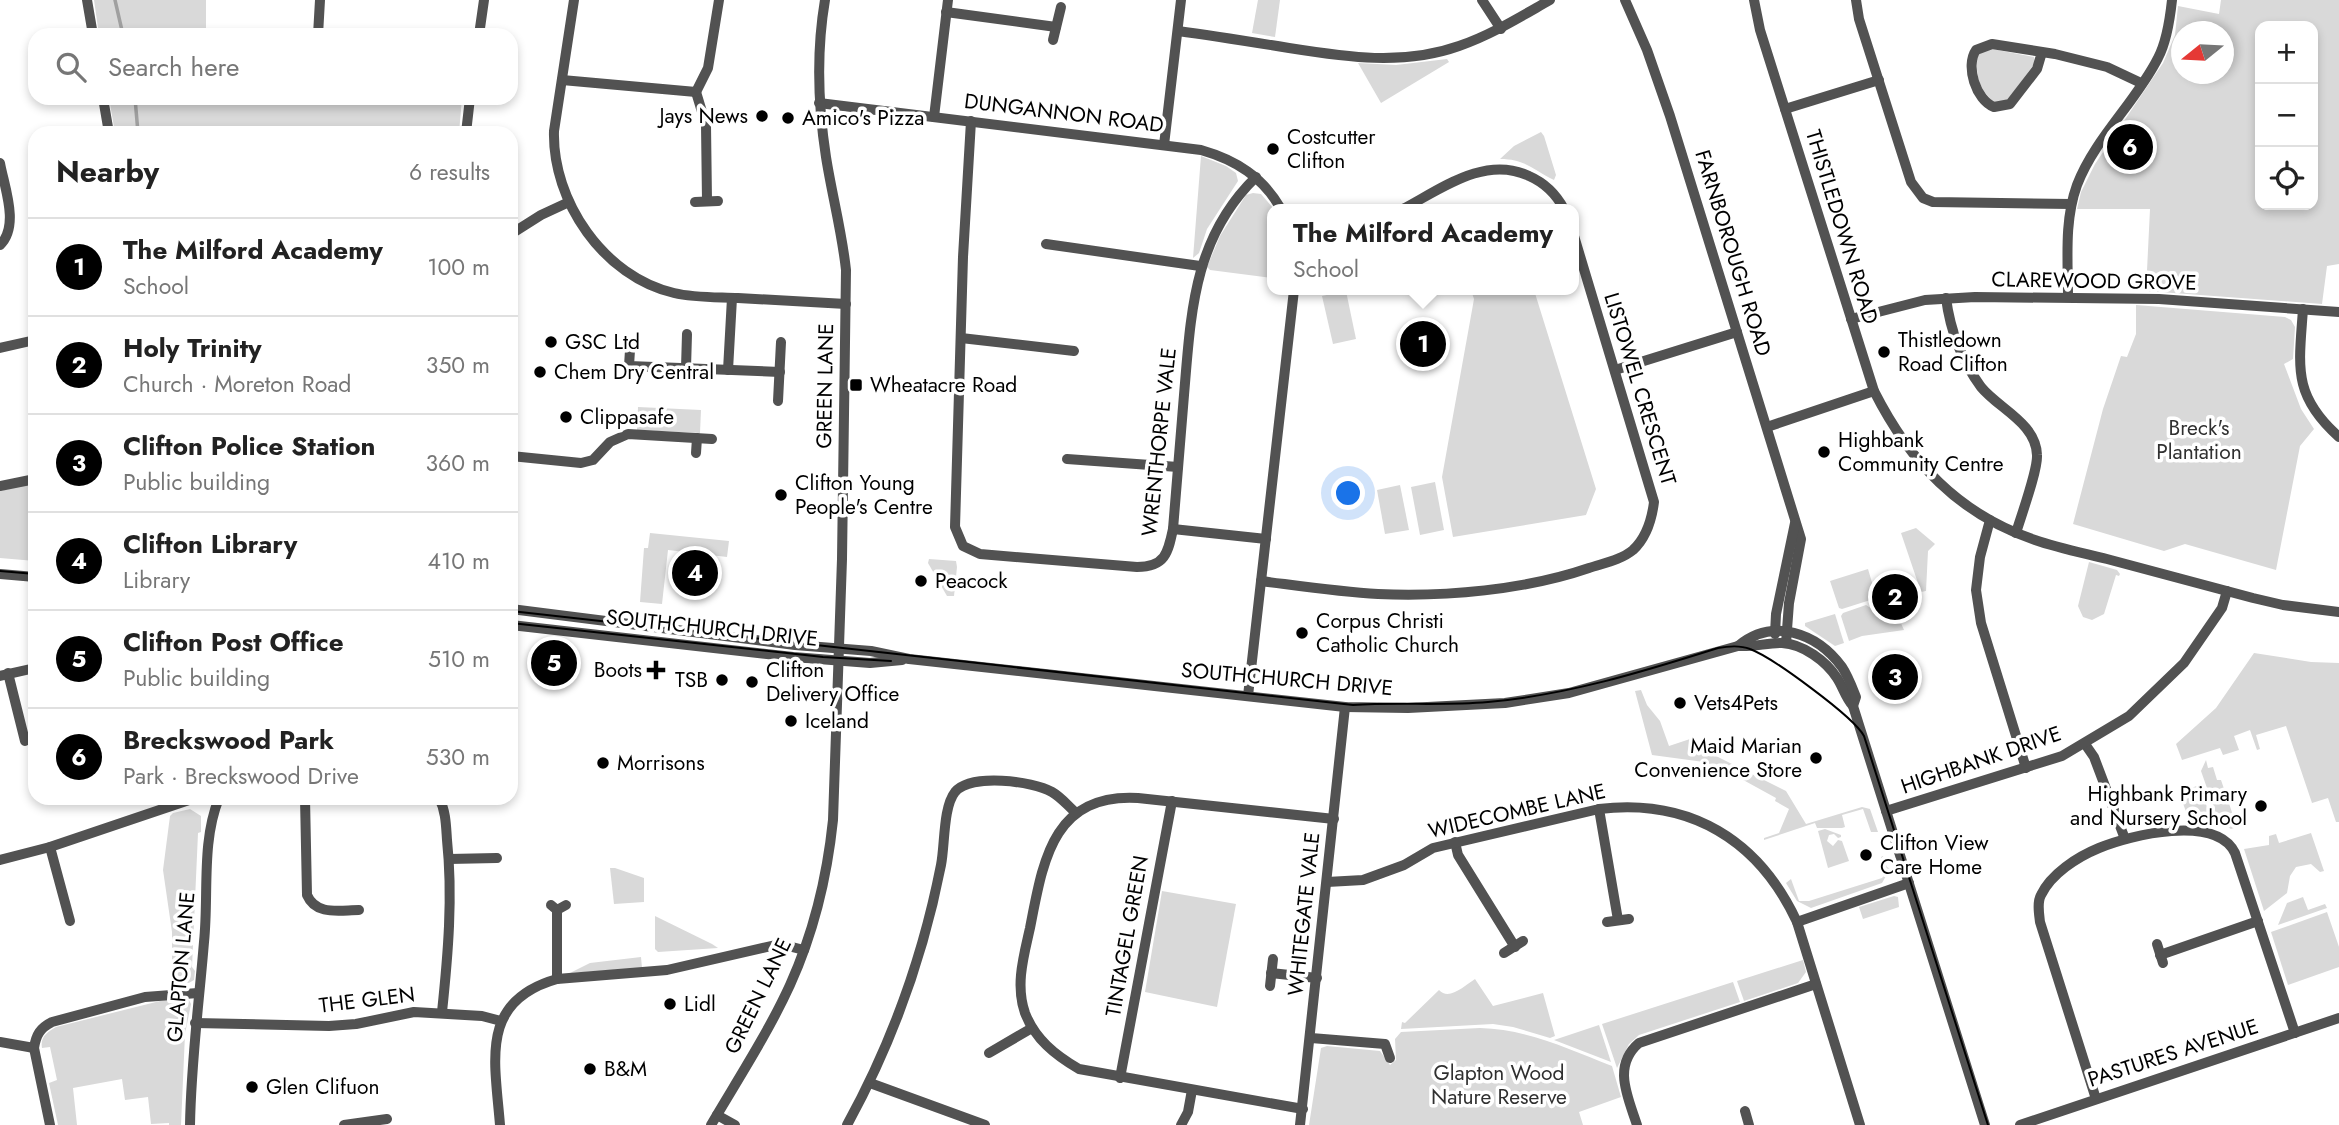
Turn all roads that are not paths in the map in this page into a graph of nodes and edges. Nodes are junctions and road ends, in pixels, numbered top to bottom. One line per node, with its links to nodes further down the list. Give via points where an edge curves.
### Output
1 (88, 0): 18 (street)
2 (320, 0): 19 (street)
3 (484, 0): 20 (street)
4 (574, 0): 25 (street)
5 (719, 0): 28 (street, via 708,68)
6 (825, 0): 29 (street, GREEN LANE)
7 (948, 0): 16 (street)
8 (1181, 0): 22 (street)
9 (1482, 0): 21 (street)
10 (1550, 0): 21 (street)
11 (1625, 0): 61 (street, FARNBOROUGH ROAD, via 1661,88)
12 (1754, 0): 32 (street, THISTLEDOWN ROAD)
13 (1856, 0): 26 (street)
14 (2172, 0): 27 (street, via 2158,58)
15 (1061, 7): 17 (street)
16 (946, 12): 17 (street); 33 (street)
17 (1056, 27): 23 (street)
18 (92, 28)
19 (318, 28)
20 (480, 28)
21 (1501, 29): 22 (street, via 1457,47 1378,59)
22 (1178, 31): 37 (street)
23 (1053, 40)
24 (2042, 52): 24 (street, via 1992,44 1976,50 1971,67 1984,101 1994,107 2010,104 2037,69); 27 (street, via 2107,67)
25 (562, 80): 28 (street); 41 (street, via 554,141)
26 (1879, 80): 32 (street); 45 (street, via 1911,182 1923,198 1945,204)
27 (2141, 83): 45 (street, via 2088,161)
28 (696, 92): 40 (street, via 706,125)
29 (819, 103): 33 (street, DUNGANNON ROAD); 57 (street, GREEN LANE, via 843,239)
30 (104, 105): 35 (street)
31 (469, 105): 36 (street)
32 (1785, 109): 60 (street, THISTLEDOWN ROAD)
33 (934, 117): 34 (street, DUNGANNON ROAD)
34 (971, 121): 37 (street, DUNGANNON ROAD); 63 (street, WRENTHORPE VALE)
35 (108, 126)
36 (467, 126)
37 (1164, 145): 39 (street, DUNGANNON ROAD, via 1223,156)
38 (0, 163): 49 (street, via 10,225)
39 (1256, 177): 42 (street, DUNGANNON ROAD); 52 (street, WRENTHORPE VALE, via 1222,220)
40 (707, 201)
41 (569, 202): 46 (street); 55 (street, via 592,239 634,275 671,292)
42 (1278, 204)
43 (1413, 204): 44 (street, via 1470,175 1493,169 1520,171 1538,180)
44 (1561, 204)
45 (2071, 204): 54 (street)
46 (518, 230)
47 (1065, 234): 50 (street)
48 (1046, 244): 50 (street)
49 (0, 245)
50 (1063, 246): 52 (street)
51 (1579, 255): 71 (street, LISTOWEL CRESCENT)
52 (1200, 266): 82 (street, WRENTHORPE VALE, via 1189,330)
53 (1293, 295): 89 (street)
54 (2068, 297): 56 (street, CLAREWOOD GROVE); 58 (street, CLAREWOOD GROVE)
55 (732, 298): 57 (street); 70 (street)
56 (1946, 298): 60 (street, CLAREWOOD GROVE); 88 (street, via 1952,328 1970,369 1993,401 2027,429 2034,441 2038,457)
57 (846, 304): 101 (street, GREEN LANE)
58 (2303, 309): 59 (street, CLAREWOOD GROVE); 76 (street, via 2301,384 2313,409)
59 (2339, 312)
60 (1851, 319): 73 (street, THISTLEDOWN ROAD)
61 (1737, 332): 71 (street); 75 (street, FARNBOROUGH ROAD)
62 (687, 334): 69 (street)
63 (961, 338): 68 (street); 87 (street, WRENTHORPE VALE, via 955,527 963,545 980,554 1147,567 1166,555)
64 (28, 342): 66 (street)
65 (781, 342): 72 (street)
66 (0, 348)
67 (629, 350): 69 (street, via 629,366)
68 (1074, 351)
69 (686, 368): 70 (street)
70 (729, 370): 72 (street)
71 (1615, 370): 92 (street, LISTOWEL CRESCENT, via 1654,502 1647,528 1631,552 1576,573 1451,592 1375,594)
72 (780, 372): 74 (street)
73 (1874, 391): 75 (street); 85 (street, THISTLEDOWN ROAD, via 1921,466 1953,496)
74 (778, 401)
75 (1767, 427): 86 (street, FARNBOROUGH ROAD)
76 (2339, 437)
77 (696, 438): 78 (street); 79 (street); 80 (street, via 628,434 610,442 593,460 581,463)
78 (712, 439)
79 (696, 453)
80 (518, 457)
81 (1067, 459): 82 (street)
82 (1178, 467): 87 (street, WRENTHORPE VALE)
83 (28, 480): 84 (street)
84 (0, 486)
85 (1990, 520): 88 (street, THISTLEDOWN ROAD); 113 (street, via 1976,590 1981,623)
86 (1796, 522): 97 (street, FARNBOROUGH ROAD); 98 (street, FARNBOROUGH ROAD, via 1801,539)
87 (1173, 529): 89 (street)
88 (2016, 533): 93 (street, THISTLEDOWN ROAD)
89 (1266, 539): 92 (street)
90 (0, 575): 91 (street)
91 (28, 577)
92 (1261, 581): 106 (street)
93 (2227, 591): 95 (street, THISTLEDOWN ROAD); 112 (street, HIGHBANK DRIVE, via 2222,608 2185,663 2129,716)
94 (518, 610): 101 (street, SOUTHCHURCH DRIVE)
95 (2339, 612)
96 (518, 626): 103 (street, SOUTHCHURCH DRIVE)
97 (1774, 630): 98 (street); 99 (street); 100 (street, SOUTHCHURCH DRIVE)
98 (1788, 631): 99 (street, FARNBOROUGH ROAD); 107 (street, via 1814,643 1842,667 1856,697)
99 (1783, 643): 100 (street, SOUTHCHURCH DRIVE); 107 (street, via 1818,658)
100 (1738, 646): 108 (street, SOUTHCHURCH DRIVE, via 1550,697 1450,707)
101 (839, 648): 102 (street, SOUTHCHURCH DRIVE); 103 (street, GREEN LANE)
102 (909, 659): 103 (street, SOUTHCHURCH DRIVE, via 881,663); 106 (street, SOUTHCHURCH DRIVE)
103 (838, 660): 139 (street, GREEN LANE, via 829,859)
104 (28, 670): 105 (street)
105 (4, 675): 110 (street)
106 (1248, 696): 108 (street, SOUTHCHURCH DRIVE)
107 (1853, 706): 121 (street)
108 (1345, 707): 124 (street, WHITEGATE VALE)
109 (28, 725): 110 (street)
110 (21, 727): 111 (street)
111 (25, 741)
112 (2085, 744): 113 (street, HIGHBANK DRIVE); 125 (street)
113 (2026, 768): 121 (street, HIGHBANK DRIVE)
114 (1172, 802): 123 (street, via 1119,797); 124 (street); 160 (street, TINTAGEL GREEN)
115 (174, 805): 127 (street)
116 (201, 805): 122 (street)
117 (216, 805): 122 (street, GLAPTON LANE)
118 (305, 805): 134 (street, via 310,902 321,910)
119 (441, 805): 129 (street)
120 (1599, 809): 126 (street, WIDECOMBE LANE); 135 (street); 138 (street, WIDECOMBE LANE, via 1657,808 1688,816 1720,832 1760,864)
121 (1886, 811): 132 (street)
122 (213, 813): 148 (street, GLAPTON LANE)
123 (1076, 813): 153 (street, via 1049,848 1021,970 1024,1011); 161 (street, via 1044,788 977,780 955,793 948,807 944,849 921,954)
124 (1334, 819): 131 (street, WHITEGATE VALE)
125 (2125, 839): 137 (street, via 2180,831 2222,838 2235,853); 163 (street, via 2070,865 2051,880 2039,898 2040,922)
126 (1455, 842): 131 (street, WIDECOMBE LANE, via 1433,848 1379,876); 140 (street, via 1458,855 1519,944)
127 (50, 847): 130 (street); 136 (street)
128 (499, 857): 129 (street)
129 (449, 859): 149 (street, via 450,919)
130 (0, 860)
131 (1327, 882): 144 (street, WHITEGATE VALE)
132 (1909, 883): 138 (street); 180 (street)
133 (558, 907): 145 (street)
134 (359, 910)
135 (1618, 920)
136 (70, 921)
137 (2258, 921): 141 (street); 154 (street)
138 (1797, 922): 146 (street, WIDECOMBE LANE)
139 (804, 950): 145 (street, via 780,944 667,970); 167 (street, GREEN LANE, via 784,996)
140 (1504, 953)
141 (2160, 954)
142 (1273, 959): 143 (street)
143 (1271, 973): 144 (street); 147 (street)
144 (1317, 978): 155 (street, WHITEGATE VALE)
145 (557, 979): 151 (street, via 515,1000)
146 (1816, 984): 177 (street, via 1639,1043 1627,1056 1623,1076); 179 (street, WIDECOMBE LANE)
147 (1270, 986)
148 (198, 993): 152 (street, GLAPTON LANE); 157 (street, via 145,997 52,1022 39,1031)
149 (442, 1012): 151 (street, THE GLEN); 152 (street, THE GLEN, via 414,1012 328,1027)
150 (2339, 1018): 154 (street, PASTURES AVENUE)
151 (500, 1021): 171 (street, via 495,1055)
152 (195, 1023): 169 (street, GLAPTON LANE)
153 (1032, 1028): 158 (street); 160 (street, via 1046,1046 1079,1069)
154 (2295, 1033): 163 (street, PASTURES AVENUE)
155 (1311, 1038): 159 (street, via 1385,1044); 164 (street, WHITEGATE VALE)
156 (0, 1042): 157 (street)
157 (34, 1048): 168 (street)
158 (989, 1053)
159 (1390, 1058)
160 (1121, 1078): 162 (street)
161 (870, 1083): 173 (street); 174 (street)
162 (1192, 1090): 164 (street); 175 (street)
163 (2096, 1100): 181 (street, PASTURES AVENUE)
164 (1303, 1109): 176 (street, WHITEGATE VALE)
165 (1745, 1111): 178 (street)
166 (387, 1119): 170 (street)
167 (714, 1120): 172 (street)
168 (50, 1125)
169 (190, 1125)
170 (344, 1125)
171 (500, 1125)
172 (735, 1125)
173 (846, 1125)
174 (985, 1125)
175 (1181, 1125)
176 (1300, 1125)
177 (1637, 1125)
178 (1749, 1125)
179 (1860, 1125)
180 (1985, 1125)
181 (2020, 1125)

